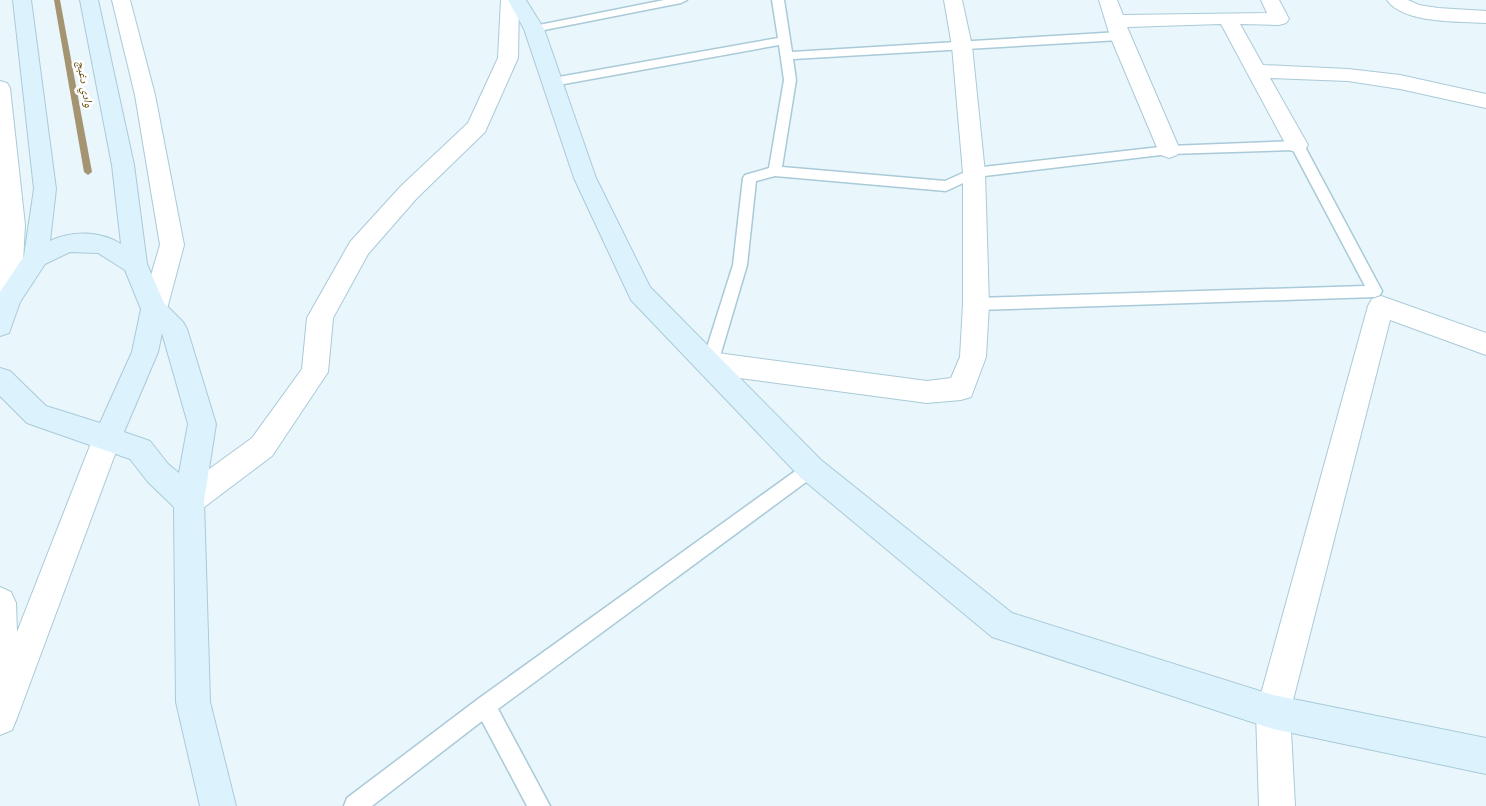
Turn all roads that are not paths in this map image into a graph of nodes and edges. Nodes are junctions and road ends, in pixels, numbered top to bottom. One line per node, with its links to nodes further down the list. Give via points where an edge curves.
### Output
1 (22, 0): 29 (main road, via 45,189)
2 (89, 0): 30 (main road, via 132,221)
3 (121, 0): 34 (street, via 145,95 172,245)
4 (510, 0): 41 (street, via 508,58 477,127 409,192 359,248 320,318 315,372 262,448)
5 (517, 0): 16 (main road)
6 (681, 0): 16 (lane)
7 (778, 0): 18 (lane)
8 (953, 0): 19 (street)
9 (1108, 0): 17 (street)
10 (1193, 0): 14 (street)
11 (1270, 0): 15 (street, via 1279,19)
12 (1396, 0): 13 (street, via 1419,10)
13 (1486, 17)
14 (1203, 18): 15 (street); 17 (street)
15 (1227, 18): 21 (street)
16 (534, 29): 22 (main road)
17 (1118, 29): 19 (lane); 26 (street)
18 (784, 40): 20 (lane); 22 (lane)
19 (962, 46): 20 (lane); 28 (street)
20 (787, 56): 27 (lane, via 790,80)
21 (1257, 71): 24 (street, via 1392,81); 25 (street)
22 (553, 82): 37 (main road, via 585,178 640,293)
23 (0, 88): 32 (street, via 13,225)
24 (1486, 101)
25 (1298, 145): 26 (lane); 31 (lane)
26 (1170, 150): 28 (lane)
27 (775, 171): 28 (lane, via 946,186); 37 (lane, via 750,178 740,265)
28 (974, 172): 33 (street)
29 (36, 258): 30 (main road, via 67,243 102,244); 32 (main road)
30 (135, 264): 34 (main road)
31 (1378, 298): 33 (lane); 36 (street); 44 (street)
32 (8, 300): 35 (main road)
33 (976, 304): 37 (street, via 973,357 961,389 926,392)
34 (154, 309): 39 (main road, via 145,352); 41 (main road, via 174,329 202,424)
35 (0, 326)
36 (1486, 344)
37 (710, 363): 40 (main road)
38 (0, 379): 39 (main road, via 37,415)
39 (107, 438): 41 (main road, via 140,450 158,473); 45 (street)
40 (811, 469): 43 (lane); 44 (main road, via 1003,626)
41 (189, 501): 47 (main road, via 193,702)
42 (0, 603): 45 (street)
43 (485, 706): 48 (lane); 49 (lane)
44 (1273, 712): 46 (main road); 50 (street)
45 (1, 714)
46 (1486, 756)
47 (218, 806)
48 (355, 806)
49 (539, 806)
50 (1276, 806)

